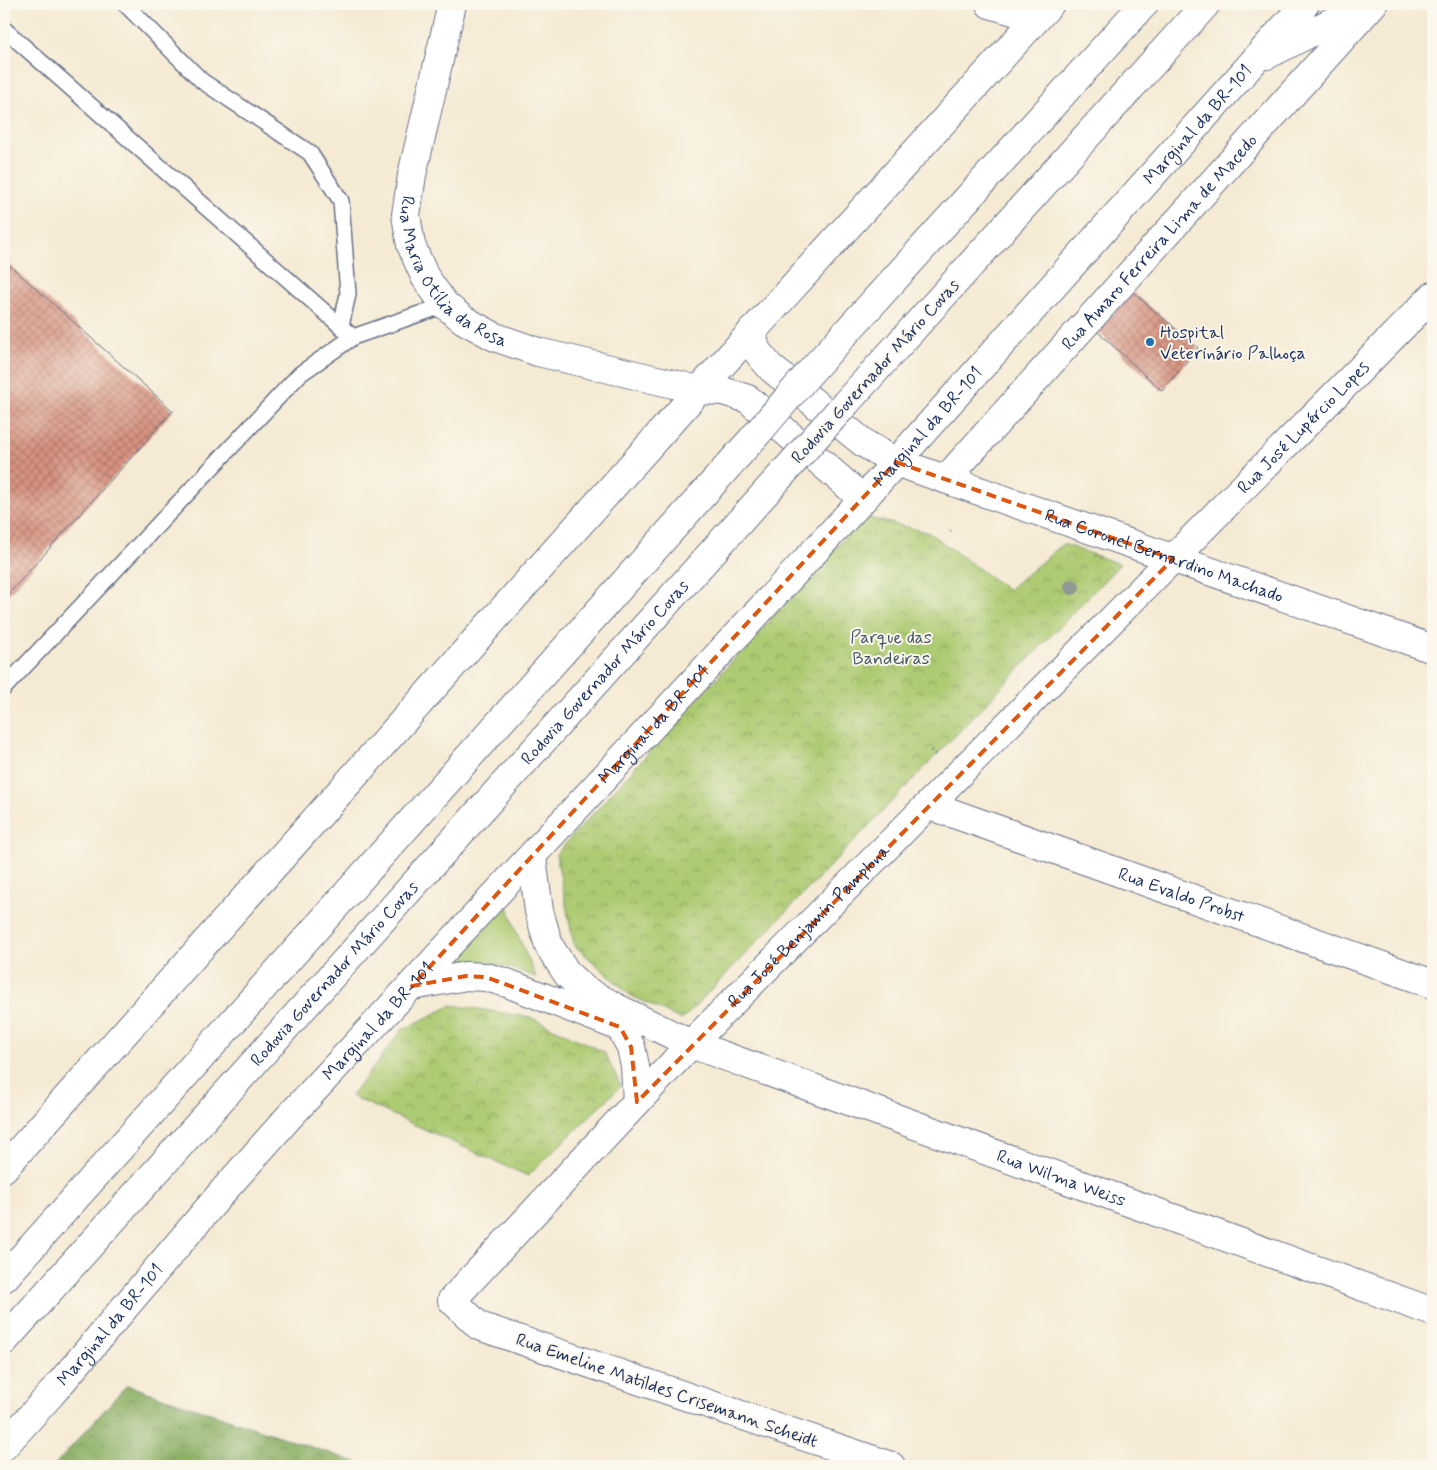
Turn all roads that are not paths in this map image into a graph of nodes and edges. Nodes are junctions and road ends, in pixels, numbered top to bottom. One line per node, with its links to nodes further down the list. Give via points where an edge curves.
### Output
1 (125, 4): 14 (lane, via 202,80 310,153 341,201 348,294)
2 (452, 4): 12 (main road, Rua Maria Otília da Rosa, via 412,175 406,215 411,245 425,277)
3 (990, 4): 9 (main road)
4 (1144, 4): 32 (main road, bridge, via 811,371)
5 (1206, 4): 34 (main road, Rodovia Governador Mário Covas, bridge)
6 (1305, 4): 11 (main road, Marginal da BR-101)
7 (1367, 4): 11 (main road)
8 (1373, 4): 19 (main road, Rua Amaro Ferreira Lima de Macedo)
9 (1044, 11): 15 (main road)
10 (4, 29): 14 (lane)
11 (1253, 62): 18 (main road, Marginal da BR-101)
12 (445, 305): 16 (lane); 17 (main road, Rua Maria Otília da Rosa, via 495,337 538,352)
13 (1428, 308): 21 (main road, Rua José Lupércio Lopes)
14 (340, 326): 16 (lane)
15 (752, 331): 17 (main road); 18 (main road, Rua Coronel Bernardino Machado, via 756,350 771,368 865,444)
16 (353, 337): 23 (lane, via 300,374)
17 (699, 390): 20 (main road, Rua Maria Otília da Rosa, via 723,391 748,399); 31 (main road)
18 (896, 462): 19 (main road, Rua Coronel Bernardino Machado); 20 (main road, Marginal da BR-101)
19 (946, 479): 21 (main road, Rua Coronel Bernardino Machado)
20 (863, 499): 25 (main road, Marginal da BR-101)
21 (1174, 559): 22 (main road, Rua Coronel Bernardino Machado); 24 (main road, Rua José Benjamin Pamplona)
22 (1433, 649)
23 (4, 688)
24 (929, 805): 26 (main road, Rua Evaldo Probst); 29 (main road, Rua José Benjamin Pamplona)
25 (532, 857): 27 (main road, Marginal da BR-101); 29 (main road, via 539,911 549,946 568,975 585,990)
26 (1433, 984)
27 (412, 986): 28 (main road, via 466,976 486,977 507,982); 38 (main road, Marginal da BR-101, via 225,1189)
28 (620, 1027): 29 (main road); 30 (main road, via 631,1047)
29 (691, 1044): 30 (main road, Rua José Benjamin Pamplona); 35 (main road, Rua Wilma Weiss)
30 (637, 1102): 33 (main road, Rua José Benjamin Pamplona)
31 (4, 1168)
32 (4, 1278)
33 (452, 1300): 39 (main road, Rua Emeline Matildes Crisemann Scheidt, via 479,1326)
34 (31, 1312): 36 (main road, Rodovia Governador Mário Covas); 37 (main road)
35 (1433, 1312)
36 (4, 1341)
37 (4, 1353)
38 (4, 1446)
39 (891, 1466)

